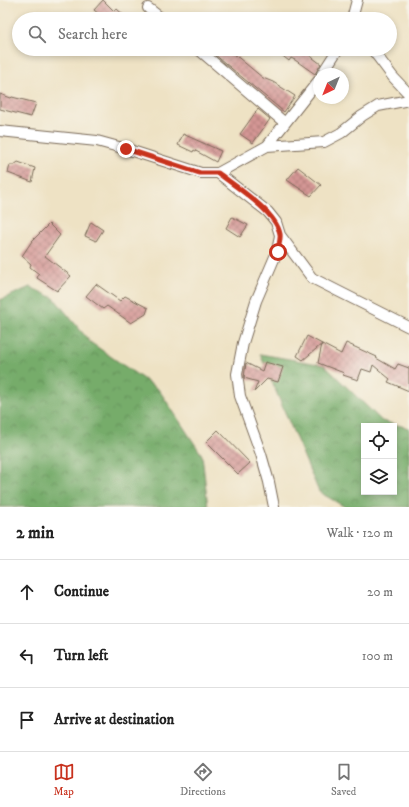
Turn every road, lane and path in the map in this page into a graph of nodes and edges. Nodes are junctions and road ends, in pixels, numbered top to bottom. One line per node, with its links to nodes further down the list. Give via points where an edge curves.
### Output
1 (357, 0): 4 (street)
2 (148, 8): 3 (street)
3 (153, 12)
4 (354, 12)
5 (206, 56): 12 (street)
6 (334, 56): 8 (street)
7 (377, 56): 10 (street, via 392,77)
8 (326, 68)
9 (313, 87): 12 (street)
10 (409, 94)
11 (409, 100): 14 (street, via 378,106 324,142)
12 (285, 122): 14 (street)
13 (1, 132): 15 (street, via 97,141 200,173)
14 (267, 146): 15 (street)
15 (218, 173): 16 (street, via 268,212 276,222)
16 (280, 234): 17 (street, via 312,278); 18 (street, via 278,252 256,301 237,374 240,396 263,461)
17 (409, 327)
18 (274, 507)

